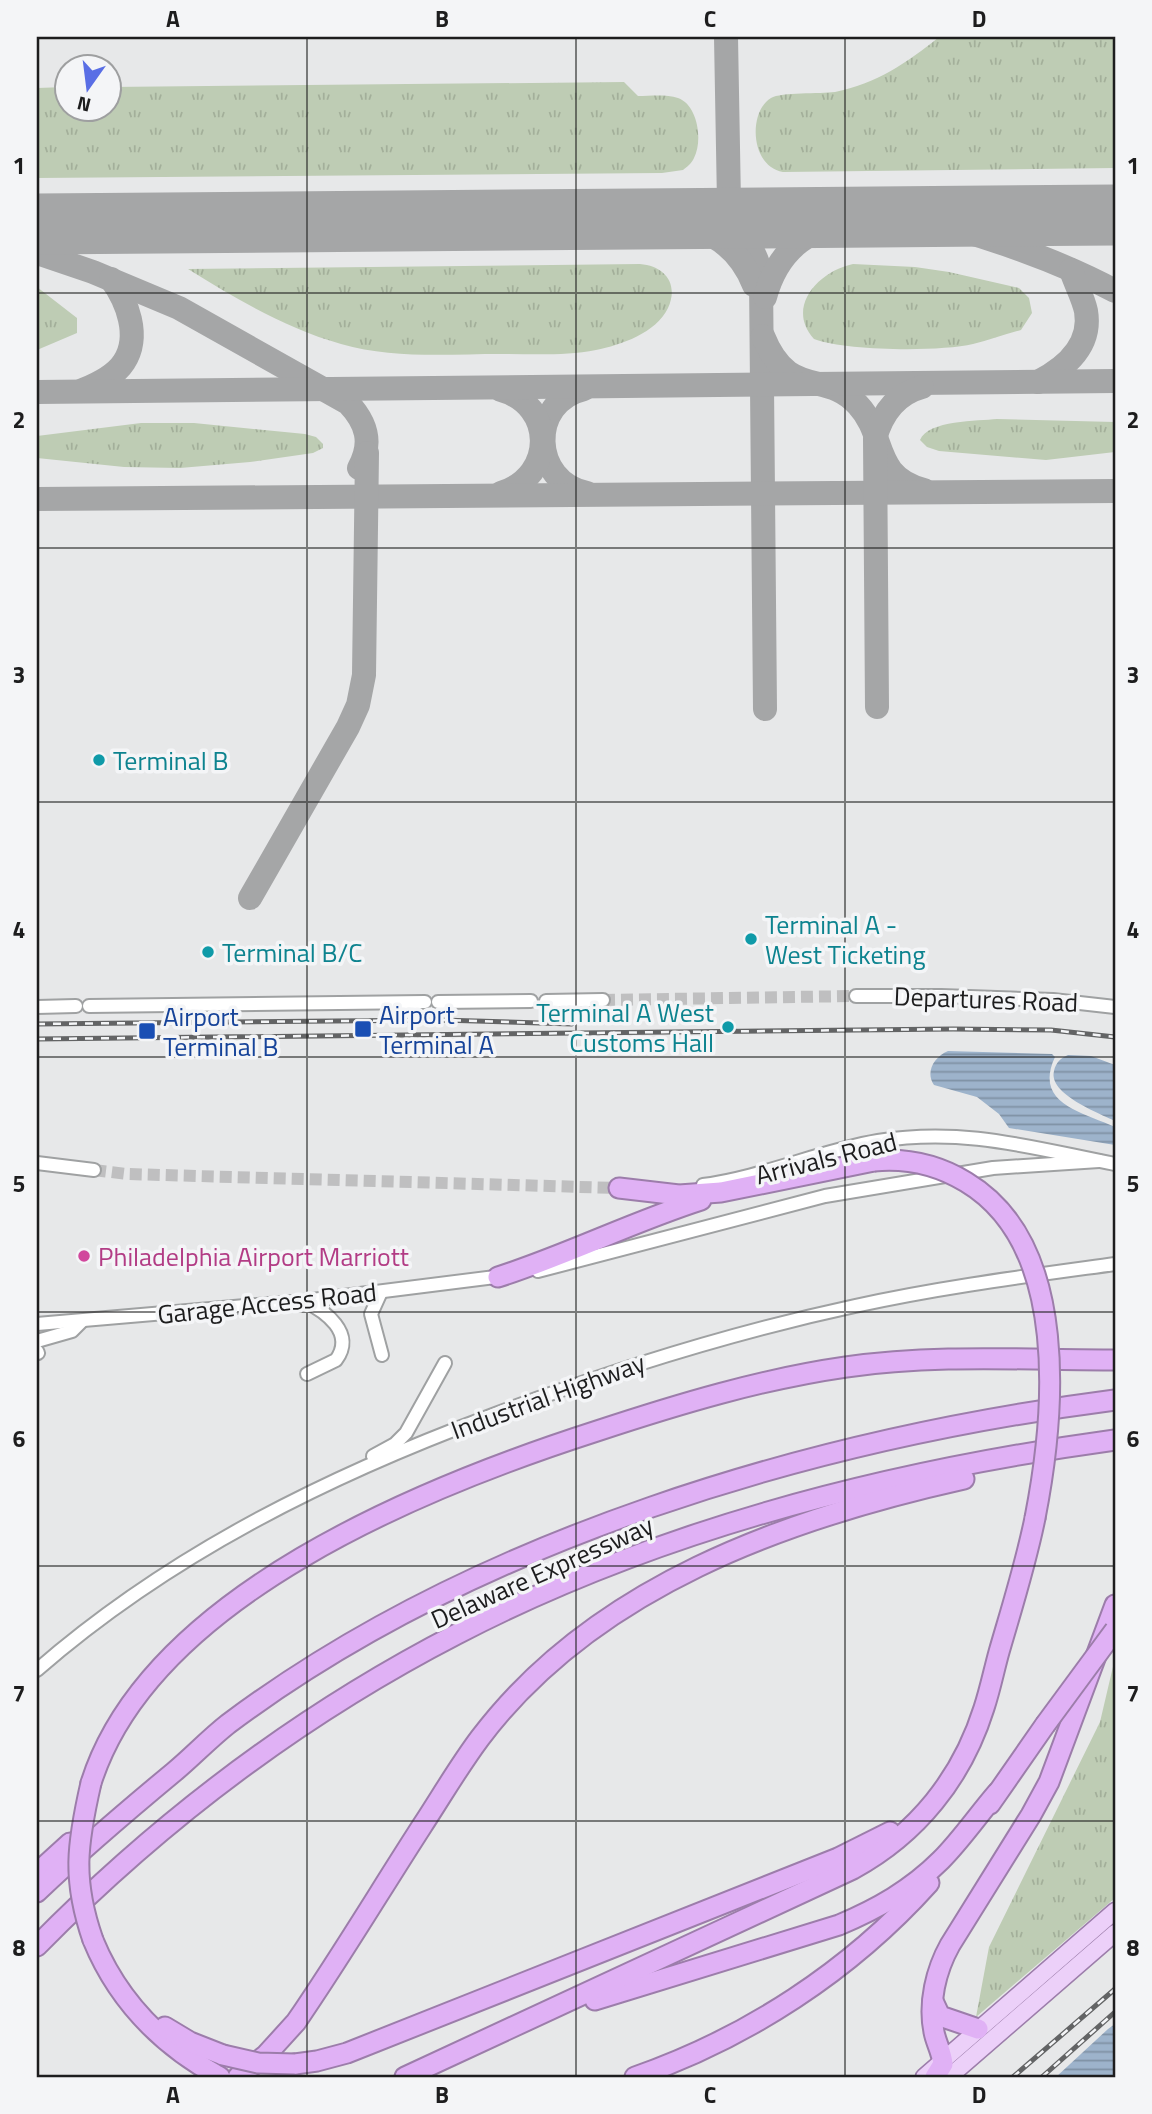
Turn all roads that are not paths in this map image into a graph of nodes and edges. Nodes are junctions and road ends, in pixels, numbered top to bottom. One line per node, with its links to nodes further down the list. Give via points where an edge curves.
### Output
1 (856, 996): 6 (street, Departures Road, via 1053,1000)
2 (603, 1000): 4 (street)
3 (531, 1001): 5 (street)
4 (547, 1001)
5 (37, 1007)
6 (1115, 1007)
7 (1099, 1161): 9 (street, Arrivals Road); 11 (street, Arrivals Road, via 1001,1141 940,1135 855,1145 725,1182); 16 (street, Garage Access Road, via 993,1167 825,1196 542,1271)
8 (37, 1163): 10 (street)
9 (1115, 1164)
10 (94, 1170)
11 (619, 1188): 12 (highway, via 679,1195)
12 (732, 1191): 16 (highway, via 653,1216); 31 (highway, bridge, via 874,1161 921,1164 971,1185 1003,1216 1029,1259 1044,1312 1049,1368 1047,1437 1025,1564)
13 (1115, 1265): 15 (street, Industrial Highway)
14 (1115, 1272): 15 (street)
15 (1047, 1273): 28 (street, Industrial Highway, via 856,1306 694,1346 551,1393)
16 (498, 1277): 17 (street, Garage Access Road)
17 (381, 1292): 18 (street, Garage Access Road); 22 (street, via 371,1314)
18 (303, 1301): 19 (street, Garage Access Road); 25 (street, via 329,1316 342,1346 336,1360)
19 (82, 1321): 20 (street, Garage Access Road); 21 (street)
20 (37, 1324)
21 (37, 1348)
22 (382, 1354)
23 (1115, 1360): 39 (highway, bridge, via 883,1363 742,1389 564,1441 461,1480 323,1546 217,1615 174,1655 136,1700 107,1745 91,1783 77,1861 83,1906)
24 (445, 1363): 28 (street, via 403,1437)
25 (307, 1374)
26 (1115, 1400): 33 (highway, Delaware Expressway, via 1006,1417 851,1450 742,1479 625,1518 489,1572 426,1603 339,1651)
27 (1115, 1441): 40 (highway, Delaware Expressway, via 967,1465 808,1502 665,1546 524,1602 379,1677 256,1757 152,1838); 45 (highway, via 926,1488 799,1527 681,1575 597,1626 527,1685 491,1724 296,2022)
28 (347, 1474): 32 (street, Industrial Highway, via 232,1532 169,1570)
29 (1115, 1605): 41 (highway, via 1049,1782 946,1952)
30 (1115, 1630): 34 (highway, bridge)
31 (997, 1660): 39 (highway, bridge, via 971,1729 946,1777 909,1818 872,1843 347,2053 317,2061 258,2063 223,2055 178,2035 145,2009 117,1976); 46 (highway, via 976,1730 956,1773 920,1819 883,1851)
32 (37, 1670)
33 (227, 1725): 35 (highway, via 168,1760); 36 (highway, Delaware Expressway)
34 (997, 1793): 47 (highway, via 932,1868 865,1914 561,2012); 48 (highway, via 933,1879 852,1956 749,2026)
35 (37, 1873)
36 (37, 1892)
37 (1115, 1911): 42 (main road)
38 (1115, 1933): 43 (main road)
39 (96, 1939): 44 (highway, via 108,1973 129,2004 162,2038)
40 (37, 1946)
41 (933, 2001): 42 (highway, via 940,2017); 43 (highway)
42 (978, 2029): 43 (main road)
43 (942, 2072): 49 (main road)
44 (220, 2077)
45 (238, 2077)
46 (405, 2077)
47 (413, 2077)
48 (635, 2077)
49 (923, 2077)

